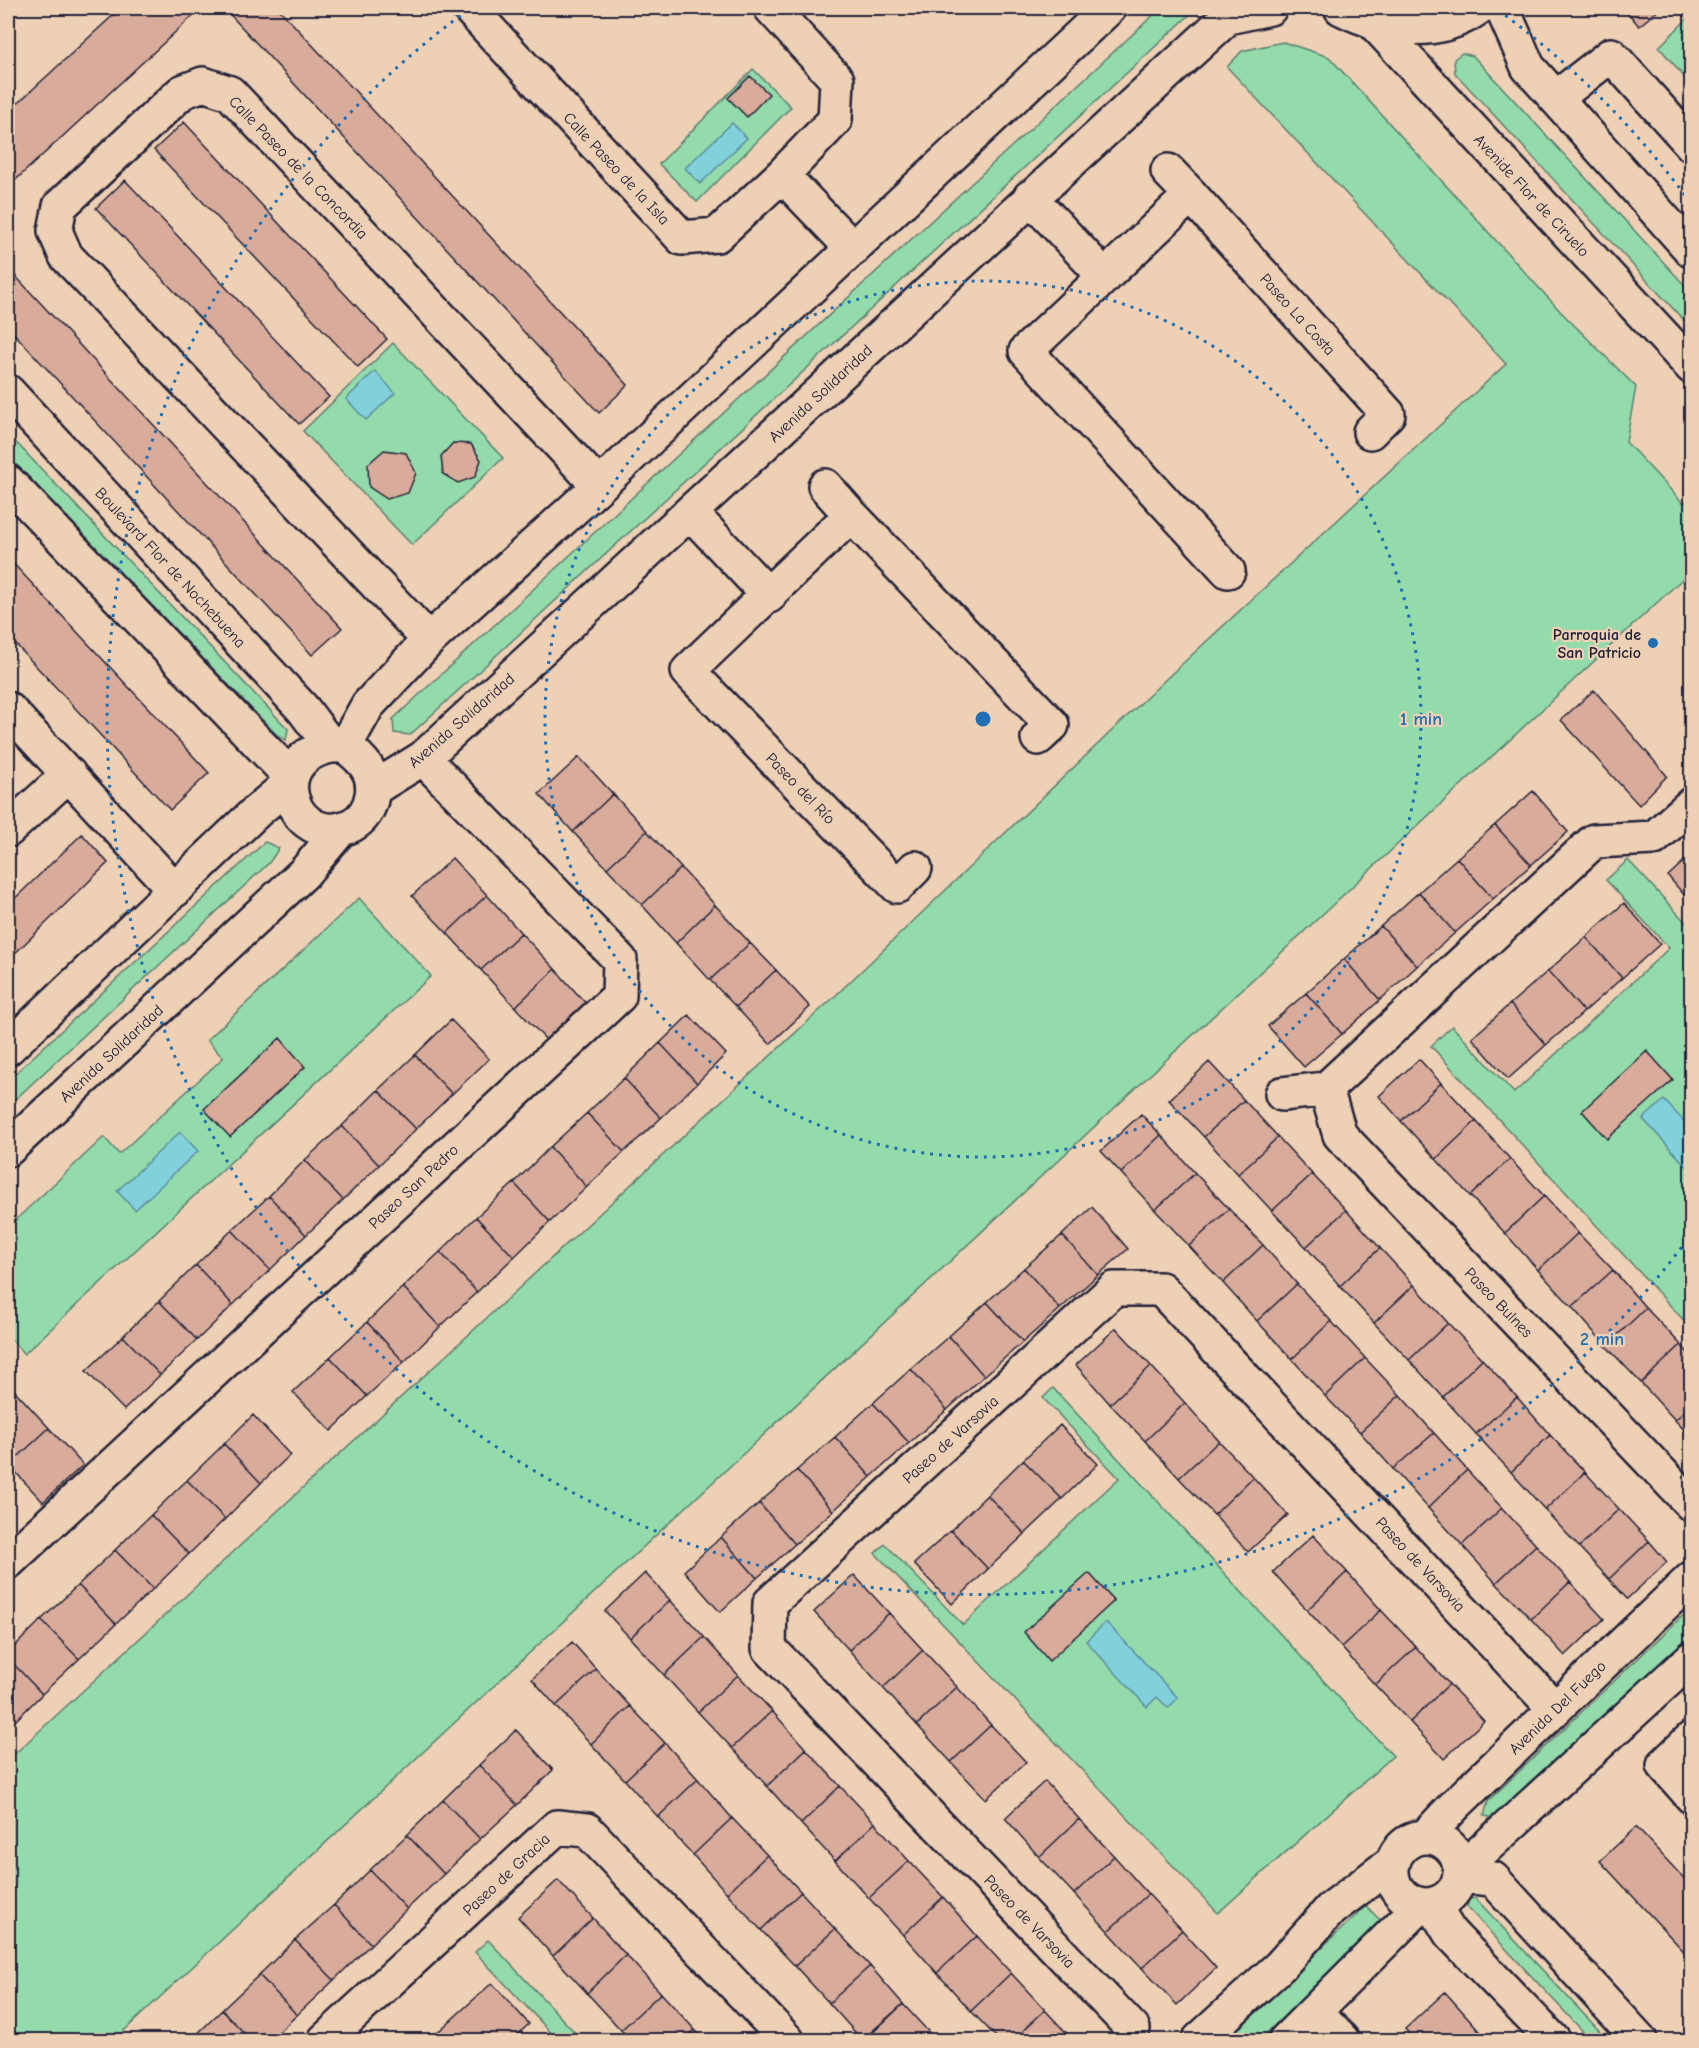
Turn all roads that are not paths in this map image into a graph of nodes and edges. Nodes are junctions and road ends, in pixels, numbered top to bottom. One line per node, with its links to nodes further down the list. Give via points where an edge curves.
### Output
1 (469, 8): 12 (street, Calle Paseo de la Isla, via 682,238 717,235)
2 (771, 8): 12 (street, Calle Paseo de la Isla, via 837,80 835,120)
3 (1109, 8): 15 (street)
4 (1270, 8): 14 (street, Avenida Solidaridad, via 1228,17)
5 (1341, 8): 8 (street)
6 (1478, 8): 8 (street, via 1439,25 1407,28)
7 (1502, 8): 9 (street, via 1527,67)
8 (1374, 23): 18 (street, Avenide Flor de Ciruelo)
9 (1556, 98): 10 (street, via 1611,55); 16 (street)
10 (1692, 145)
11 (1168, 171): 13 (street, Paseo La Costa)
12 (782, 175): 15 (street)
13 (1191, 195): 17 (street); 20 (street, Paseo La Costa, via 1388,414)
14 (1030, 197): 17 (street); 24 (street, Avenida Solidaridad)
15 (853, 249): 22 (street)
16 (1692, 251)
17 (1105, 277): 26 (street, via 1017,341)
18 (1692, 367)
19 (8, 392): 31 (street, Boulevard Flor de Nochebuena)
20 (1370, 432)
21 (8, 482): 34 (street)
22 (599, 486): 28 (street); 28 (street, Calle Paseo de la Concordia, via 230,93 203,84 182,92 60,206 55,231 66,256)
23 (825, 486): 25 (street)
24 (691, 513): 27 (street); 32 (street, Avenida Solidaridad)
25 (851, 515): 27 (street, Paseo del Río); 30 (street, via 1052,725)
26 (1228, 571)
27 (769, 596): 39 (street, Paseo del Río, via 680,662 897,886)
28 (429, 640): 31 (street, via 368,705)
29 (8, 709): 33 (street)
30 (1038, 738)
31 (338, 746): 34 (street, via 306,755); 35 (street, via 366,764)
32 (423, 758): 35 (street, Avenida Solidaridad); 46 (street, Paseo San Pedro, via 620,960 619,996)
33 (69, 774): 38 (street); 40 (street)
34 (290, 781): 37 (street, via 294,806 301,817 326,830); 40 (street)
35 (373, 789): 37 (street, via 364,814)
36 (1692, 804): 42 (street, via 1654,837 1594,841)
37 (341, 829): 44 (street, Avenida Solidaridad, via 304,873)
38 (8, 830)
39 (915, 868)
40 (175, 890): 41 (street)
41 (8, 1048)
42 (1326, 1089): 43 (street); 45 (street, Paseo Bulnes, via 1340,1135)
43 (1282, 1094)
44 (8, 1149)
45 (1692, 1505)
46 (11, 1552)
47 (1692, 1578): 49 (street, Avenida Del Fuego)
48 (1692, 1658): 54 (street)
49 (1545, 1697): 52 (street, Avenida Del Fuego); 56 (street, Paseo de Varsovia, via 1161,1289 1114,1289 770,1603 769,1648)
50 (1692, 1738): 51 (street, via 1664,1765)
51 (1692, 1797)
52 (1425, 1837): 53 (street, via 1405,1844); 54 (street, via 1454,1851)
53 (1393, 1862): 55 (street, via 1393,1879 1401,1894 1410,1902); 60 (street, via 1330,1909 1280,1966)
54 (1460, 1873): 55 (street, via 1453,1893); 63 (street, via 1493,1879)
55 (1427, 1905): 57 (street); 62 (street)
56 (1133, 2029)
57 (1331, 2029): 61 (street)
58 (326, 2040): 59 (street, Paseo de Gracia, via 556,1827 587,1830)
59 (787, 2040)
60 (1199, 2040)
61 (1286, 2040)
62 (1553, 2040)
63 (1640, 2040)

